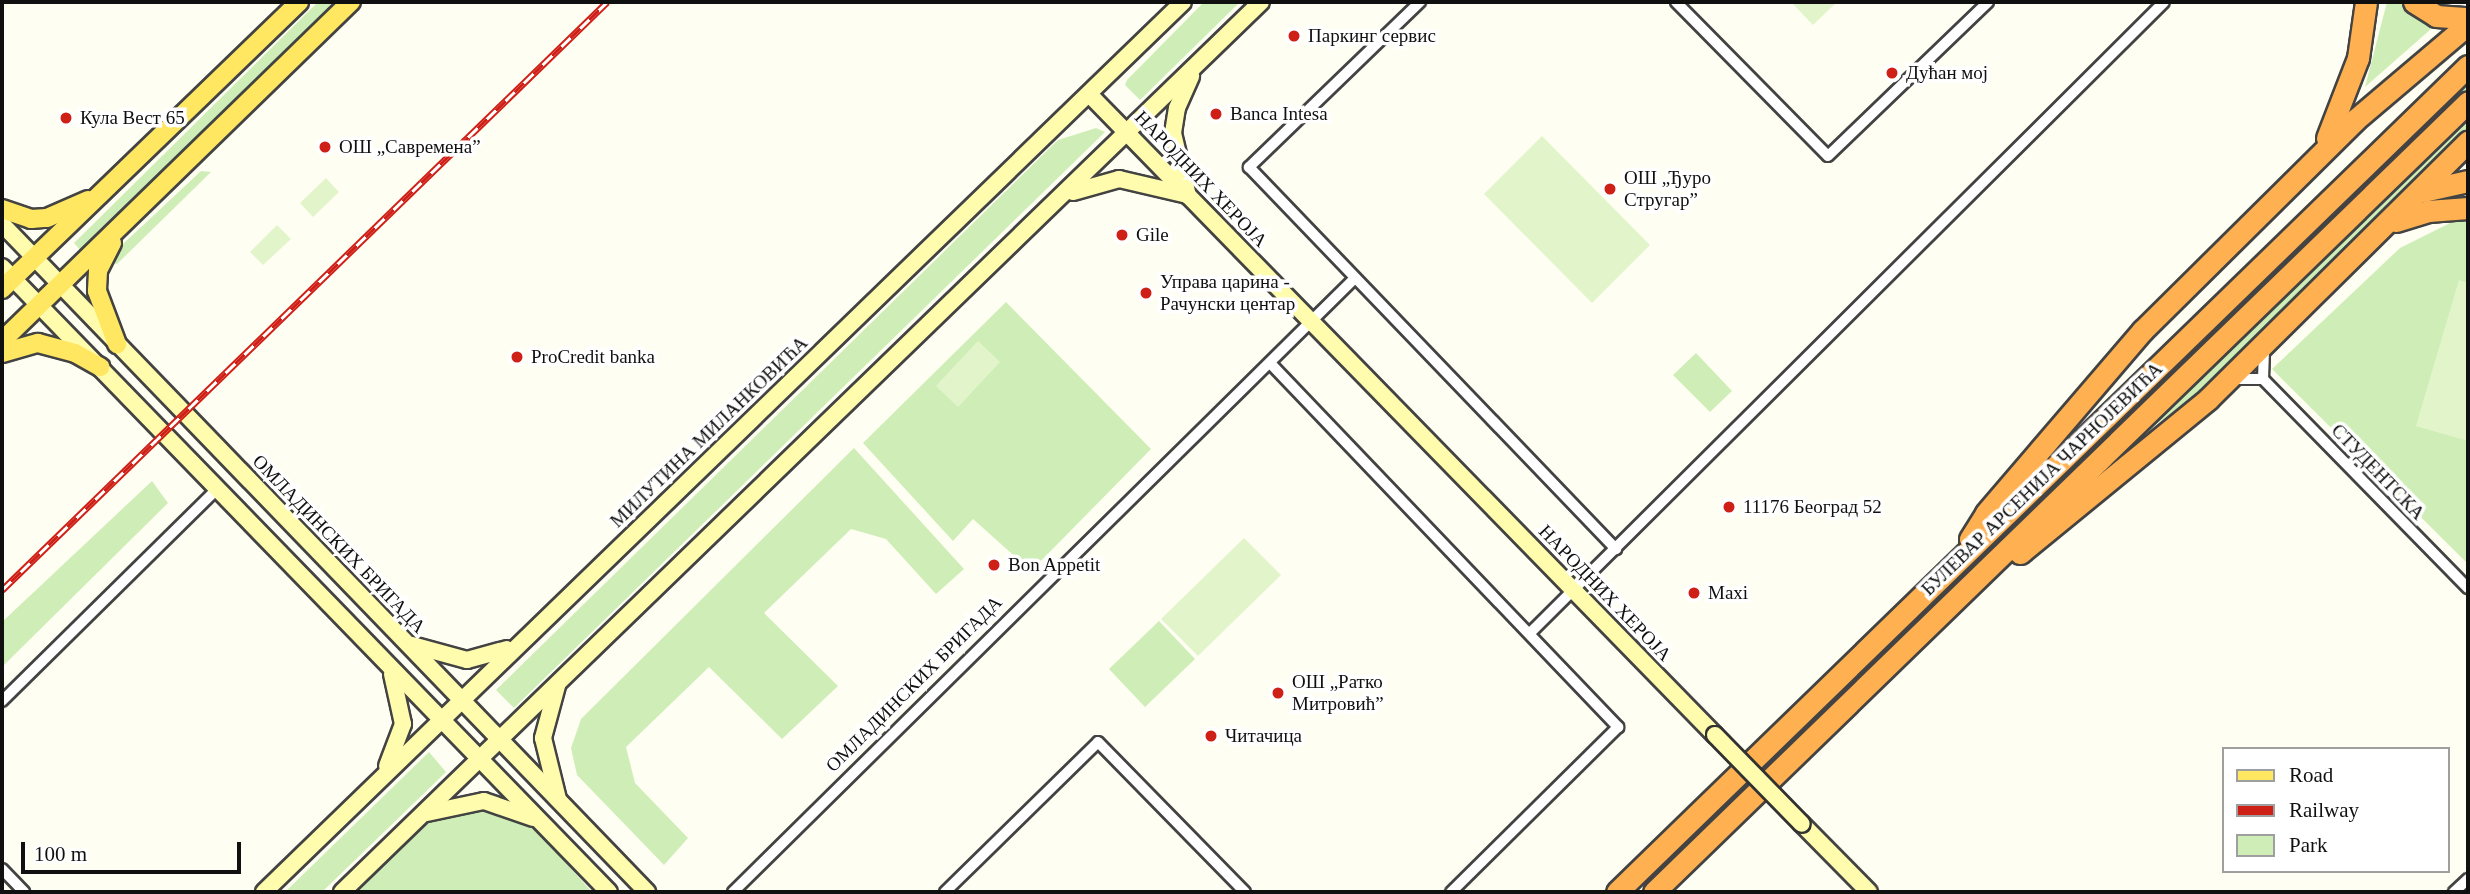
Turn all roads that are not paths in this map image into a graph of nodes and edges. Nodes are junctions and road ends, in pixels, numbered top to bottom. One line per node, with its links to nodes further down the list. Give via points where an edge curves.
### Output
1 (299, 2): 21 (main road)
2 (351, 2): 28 (main road)
3 (1183, 2): 15 (street, МИЛУТИНА МИЛАНКОВИЋА)
4 (1261, 2): 13 (street)
5 (1420, 2): 32 (street, НАРОДНИХ ХЕРОЈА, via 1249,167)
6 (1676, 2): 7 (street, via 1828,156)
7 (1988, 2)
8 (2164, 2): 45 (street)
9 (2366, 2): 19 (highway, via 2346,96)
10 (2414, 2): 11 (highway, via 2436,16)
11 (2468, 18)
12 (2468, 24): 19 (highway, via 2376,100)
13 (1197, 65): 17 (street); 23 (street, via 1177,108 1173,133)
14 (2468, 65): 46 (highway, БУЛЕВАР АРСЕНИЈА ЧАРНОЈЕВИЋА)
15 (1089, 94): 17 (street, НАРОДНИХ ХЕРОЈА); 52 (street, МИЛУТИНА МИЛАНКОВИЋА)
16 (2468, 102): 47 (highway, БУЛЕВАР АРСЕНИЈА ЧАРНОЈЕВИЋА)
17 (1127, 134): 23 (street, НАРОДНИХ ХЕРОЈА); 24 (street)
18 (2468, 142): 22 (highway)
19 (2316, 159): 46 (highway, via 2106,371 1986,513)
20 (2468, 181): 22 (highway)
21 (103, 192): 26 (main road, via 47,218 31,219); 30 (main road)
22 (2421, 192): 29 (highway)
23 (1188, 196): 24 (street, via 1119,179 1084,186); 35 (street, НАРОДНИХ ХЕРОЈА)
24 (1063, 197): 54 (street)
25 (2468, 208): 29 (highway, via 2428,211)
26 (2, 209)
27 (2, 224): 30 (street, ОМЛАДИНСКИХ БРИГАДА)
28 (122, 225): 33 (main road); 37 (main road, via 104,255 97,283 100,307)
29 (2388, 225): 38 (highway)
30 (34, 258): 31 (main road); 33 (street, ОМЛАДИНСКИХ БРИГАДА)
31 (5, 278): 34 (street)
32 (1356, 278): 35 (street); 45 (street, НАРОДНИХ ХЕРОЈА)
33 (60, 285): 34 (main road); 37 (street, ОМЛАДИНСКИХ БРИГАДА)
34 (38, 305): 36 (main road); 41 (street)
35 (1312, 323): 40 (street); 49 (street, НАРОДНИХ ХЕРОЈА)
36 (2, 341)
37 (117, 344): 51 (street, ОМЛАДИНСКИХ БРИГАДА)
38 (2264, 345): 42 (highway); 43 (street)
39 (2, 352): 41 (main road, via 38,343 75,353)
40 (1270, 363): 50 (street); 71 (street, ОМЛАДИНСКИХ БРИГАДА)
41 (100, 367): 44 (street)
42 (2229, 379): 43 (street); 47 (highway, via 2052,529 2005,565)
43 (2263, 379): 48 (street, СТУДЕНТСКА)
44 (218, 488): 53 (street); 56 (street)
45 (1616, 549): 49 (street)
46 (1965, 554): 75 (highway, БУЛЕВАР АРСЕНИЈА ЧАРНОЈЕВИЋА)
47 (1979, 576): 76 (highway, БУЛЕВАР АРСЕНИЈА ЧАРНОЈЕВИЋА)
48 (2468, 588)
49 (1573, 591): 50 (street); 77 (street, НАРОДНИХ ХЕРОЈА, bridge)
50 (1530, 633): 74 (street, via 1618,727)
51 (407, 643): 52 (street, via 444,657 478,660); 55 (street, ОМЛАДИНСКИХ БРИГАДА)
52 (519, 644): 55 (street, МИЛУТИНА МИЛАНКОВИЋА)
53 (388, 665): 57 (street); 60 (street, via 403,724)
54 (558, 683): 58 (street); 61 (street, via 543,738)
55 (461, 700): 57 (street, МИЛУТИНА МИЛАНКОВИЋА); 58 (street, ОМЛАДИНСКИХ БРИГАДА)
56 (2, 701)
57 (440, 721): 59 (street); 60 (street, МИЛУТИНА МИЛАНКОВИЋА)
58 (498, 740): 59 (street); 61 (street, ОМЛАДИНСКИХ БРИГАДА)
59 (478, 760): 62 (street); 63 (street)
60 (381, 778): 67 (street, МИЛУТИНА МИЛАНКОВИЋА)
61 (558, 802): 70 (street, ОМЛАДИНСКИХ БРИГАДА)
62 (424, 814): 63 (street, via 484,801); 68 (street)
63 (539, 820): 69 (street)
64 (2, 869): 66 (street)
65 (2468, 879): 78 (street)
66 (24, 892)
67 (264, 892)
68 (342, 892)
69 (610, 892)
70 (647, 892)
71 (733, 892)
72 (945, 892): 73 (street, via 1098,742)
73 (1245, 892)
74 (1451, 892)
75 (1617, 892)
76 (1654, 892)
77 (1869, 892)
78 (2454, 892)

